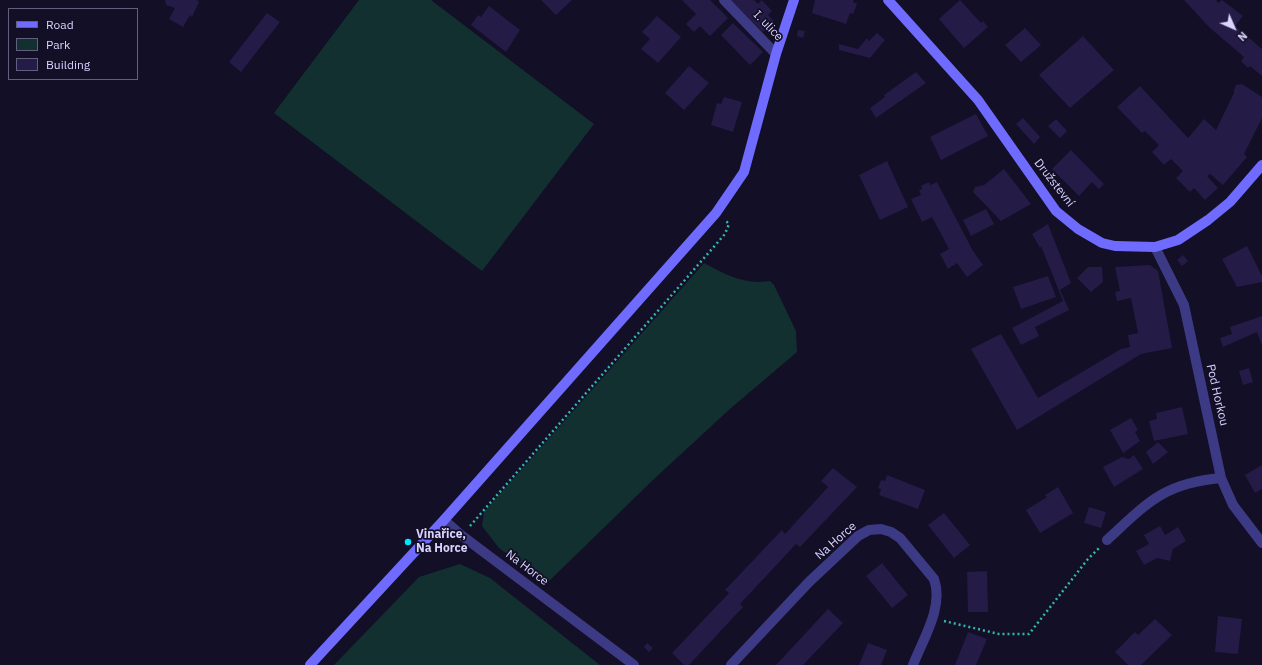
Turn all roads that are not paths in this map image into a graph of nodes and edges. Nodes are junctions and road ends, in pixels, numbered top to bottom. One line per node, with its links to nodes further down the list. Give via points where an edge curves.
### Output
1 (724, 0): 4 (street, I. ulice)
2 (794, 0): 4 (main road)
3 (888, 0): 6 (main road, Družstevní, via 978,100 1056,211 1078,229 1102,243 1115,246)
4 (776, 54): 8 (main road, via 744,172 716,213)
5 (1262, 166): 6 (main road, Družstevní, via 1235,197 1208,220 1178,240)
6 (1155, 247): 7 (street, Pod Horkou, via 1184,304)
7 (1221, 478): 9 (street, via 1200,480 1165,492 1140,508); 10 (street, Pod Horkou, via 1233,505)
8 (444, 520): 11 (main road); 12 (street, Na Horce)
9 (1107, 540)
10 (1262, 543)
11 (310, 665)
12 (634, 665)
13 (731, 665): 14 (street, Na Horce, via 809,582 858,536 869,530 881,529 900,538 934,579 938,594 932,619)
14 (913, 665)

